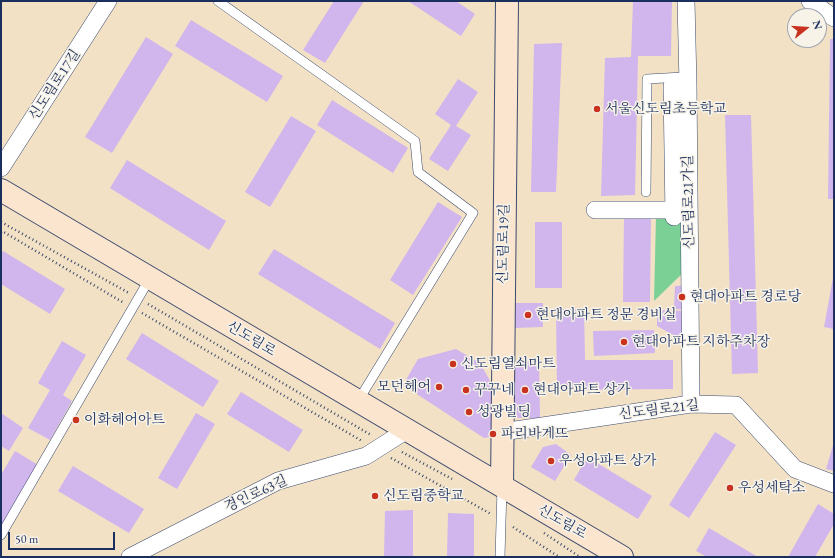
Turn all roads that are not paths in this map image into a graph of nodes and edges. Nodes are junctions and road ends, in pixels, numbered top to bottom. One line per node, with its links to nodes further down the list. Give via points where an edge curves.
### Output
1 (108, 1): 8 (street, 신도림로17길)
2 (218, 1): 13 (lane, via 416,141 418,172 473,213)
3 (506, 1): 16 (street, 신도림로19길)
4 (686, 1): 7 (street, 신도림로21가길)
5 (810, 1): 6 (street)
6 (834, 18)
7 (688, 81): 10 (lane, via 647,79); 11 (street, via 672,86 674,178 674,209 674,216 674,210 666,210); 14 (street, 신도림로21가길)
8 (1, 168)
9 (1, 190): 12 (street, 신도림로)
10 (646, 192)
11 (594, 210)
12 (150, 278): 13 (street, 신도림로); 19 (lane)
13 (358, 401): 15 (street, 신도림로)
14 (691, 404): 16 (street, 신도림로21길); 17 (street, 신도림로21길, via 736,405 796,469)
15 (407, 430): 18 (street, 신도림로); 20 (street, 경인로63길, via 366,456 278,481)
16 (502, 432): 18 (street, 신도림로19길)
17 (834, 484)
18 (502, 486): 21 (lane); 22 (street, 신도림로)
19 (1, 535)
20 (130, 557)
21 (500, 557)
22 (622, 557)

